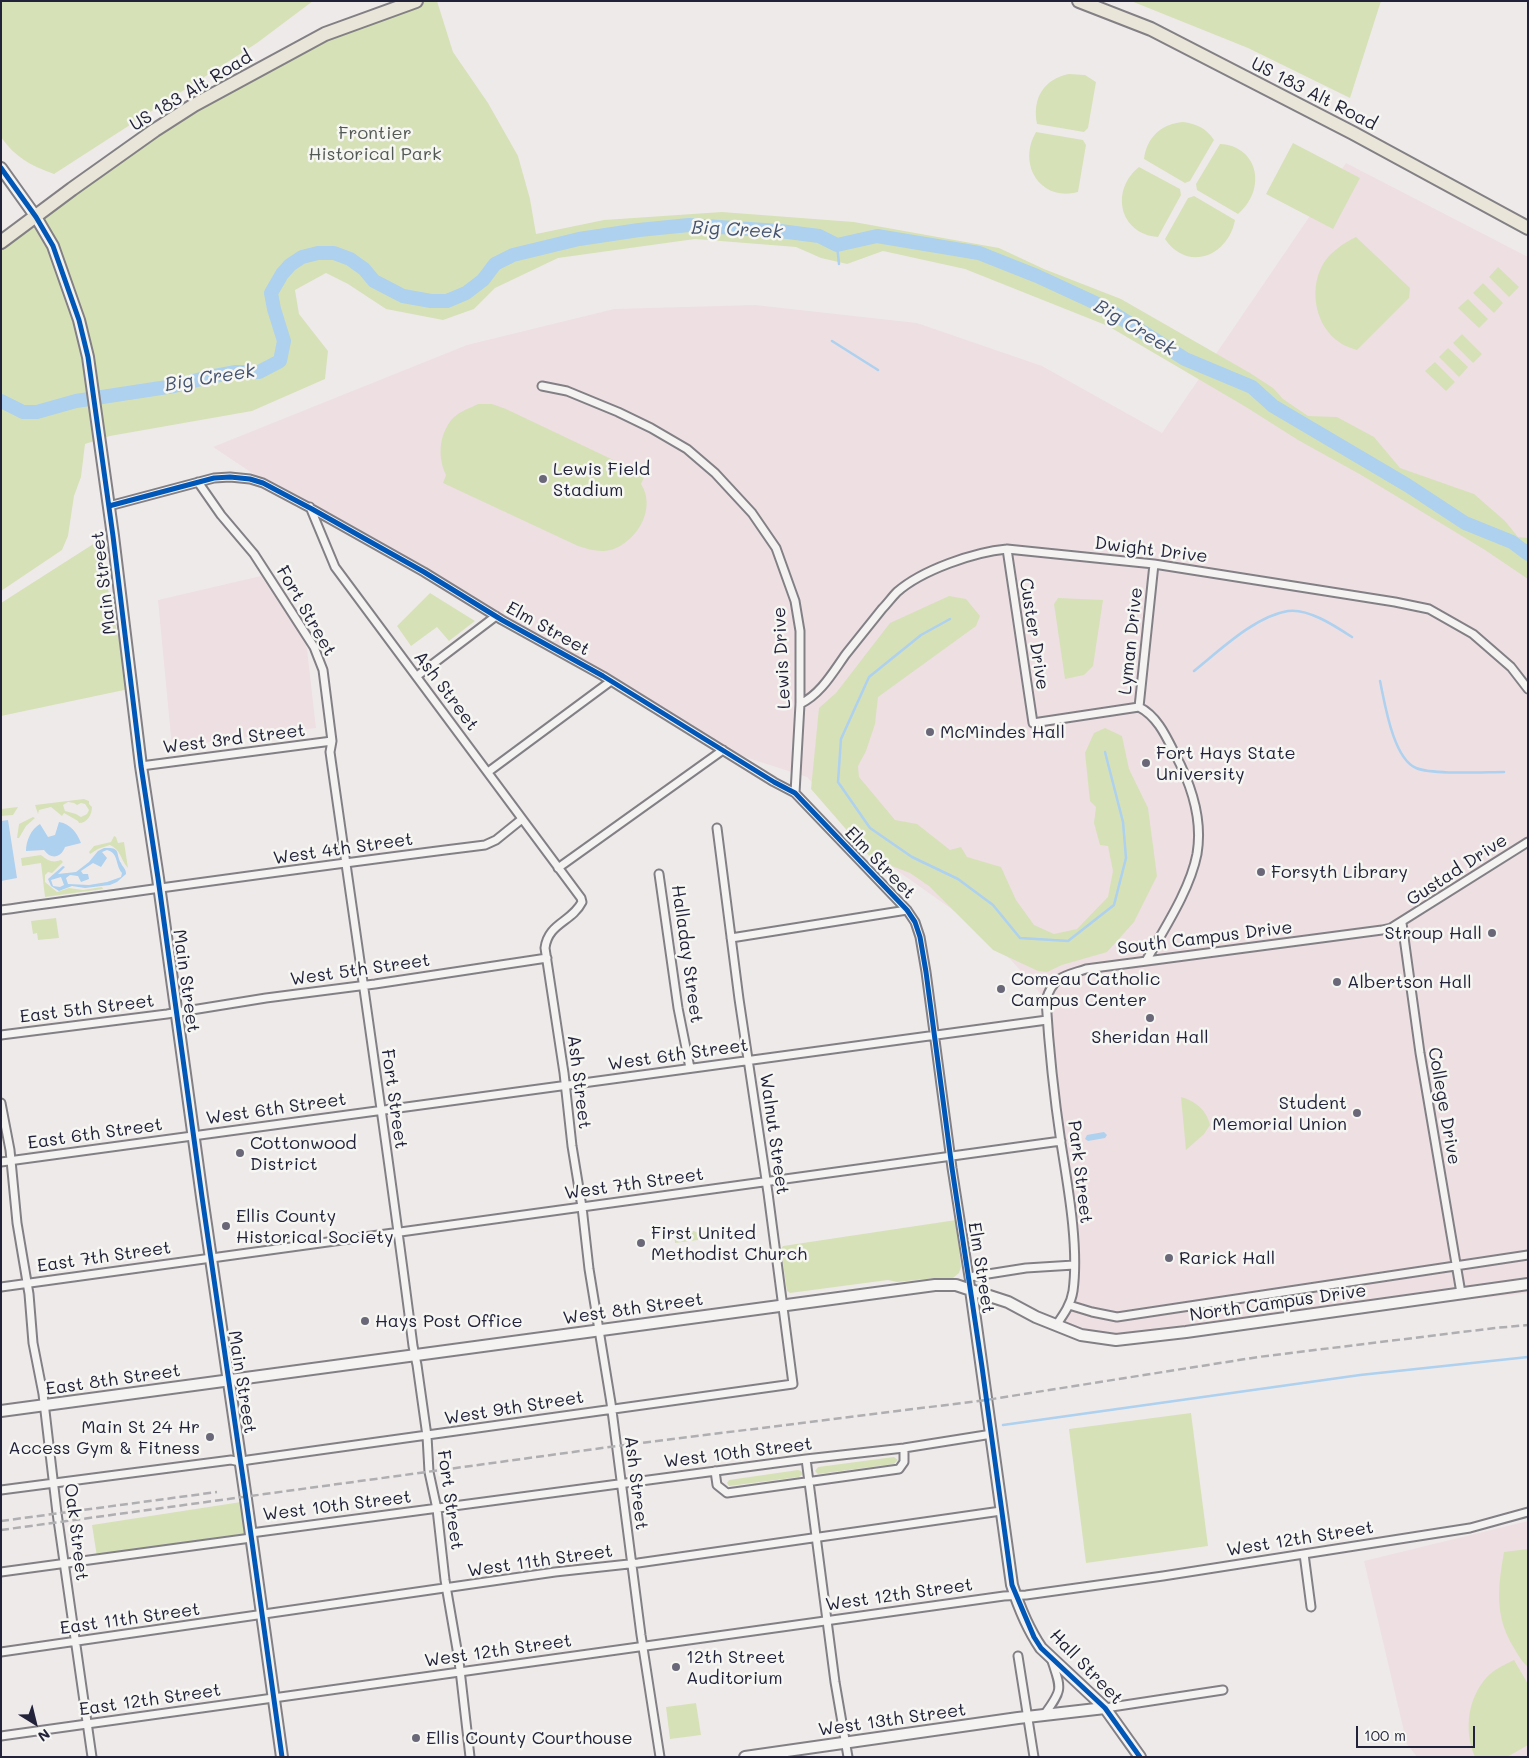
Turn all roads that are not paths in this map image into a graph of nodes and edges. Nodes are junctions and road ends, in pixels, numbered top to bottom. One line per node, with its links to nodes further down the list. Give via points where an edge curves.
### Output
1 (416, 1): 4 (highway, US 183 Alt Road, via 325,34 203,100 155,130)
2 (1079, 1): 5 (highway, US 183 Alt Road, via 1150,29 1353,133)
3 (1, 168): 4 (street, Main Street)
4 (36, 217): 6 (highway, US 183 Alt Road); 9 (street, Main Street, via 53,246 79,320 88,357)
5 (1528, 228)
6 (1, 242)
7 (542, 386): 17 (street, Lewis Drive, via 568,391 618,412 688,449 755,516 776,548 795,601 800,631)
8 (198, 482): 9 (street, Elm Street); 10 (street, Elm Street, via 230,477 250,479); 19 (street, Fort Street, via 254,554 314,647 323,670)
9 (108, 506): 21 (street, Main Street)
10 (310, 508): 13 (street, Elm Street); 14 (street, Ash Street, via 335,567)
11 (1007, 549): 12 (street, Dwight Drive); 17 (street, Dwight Drive, via 988,550 946,564 898,592 824,684 810,699); 18 (street, Custer Drive, via 1033,723)
12 (1154, 564): 16 (street, Dwight Drive, via 1430,609 1473,634 1511,667); 18 (street, Lyman Drive)
13 (496, 616): 14 (street); 15 (street, Elm Street)
14 (416, 676): 22 (street, Ash Street)
15 (611, 681): 20 (street, Elm Street); 22 (street)
16 (1528, 689)
17 (800, 704): 23 (street, Lewis Drive)
18 (1138, 707): 36 (street, Lyman Drive, via 1156,720 1181,764 1196,809 1198,831 1197,854 1184,892)
19 (332, 742): 21 (street, West 3rd Street); 27 (street, Fort Street, via 330,752)
20 (723, 750): 23 (street, Elm Street); 28 (street)
21 (141, 766): 30 (street, Main Street)
22 (488, 772): 24 (street, Ash Street)
23 (795, 793): 32 (street, Elm Street)
24 (522, 819): 27 (street, West 4th Street, via 485,845); 28 (street, Ash Street)
25 (718, 828): 34 (street, Walnut Street)
26 (1528, 842): 33 (street, Gustad Drive)
27 (345, 862): 30 (street, West 4th Street); 37 (street, Fort Street)
28 (558, 868): 35 (street, Ash Street, via 582,902 578,910 546,937)
29 (660, 874): 43 (street, Halladay Street, via 678,1008)
30 (160, 888): 31 (street, West 4th Street); 38 (street, Main Street)
31 (1, 910)
32 (907, 910): 34 (street); 41 (street, Elm Street, via 916,922 920,937)
33 (1402, 922): 36 (street, South Campus Drive, via 1382,930); 58 (street, College Drive, via 1420,1053)
34 (731, 938): 42 (street, Walnut Street)
35 (547, 958): 37 (street, West 5th Street); 44 (street, Ash Street)
36 (1146, 961): 39 (street, South Campus Drive, via 1086,969 1055,981 1046,1000)
37 (363, 986): 38 (street, West 5th Street); 46 (street, Fort Street)
38 (177, 1012): 40 (street, East 5th Street); 47 (street, Main Street)
39 (1047, 1020): 41 (street, West 6th Street); 48 (street, Park Street)
40 (1, 1035)
41 (934, 1036): 42 (street, West 6th Street); 49 (street, Elm Street)
42 (748, 1061): 43 (street, West 6th Street); 52 (street, Walnut Street)
43 (690, 1068): 44 (street, West 6th Street)
44 (566, 1085): 46 (street, West 6th Street); 53 (street, Ash Street)
45 (1, 1103): 50 (street, Oak Street)
46 (381, 1111): 47 (street, West 6th Street); 54 (street, Fort Street)
47 (193, 1136): 50 (street, East 6th Street); 56 (street, Main Street)
48 (1061, 1141): 49 (street, West 7th Street); 57 (street, Park Street)
49 (950, 1156): 52 (street, West 7th Street); 59 (street, Elm Street)
50 (11, 1161): 51 (street, East 6th Street); 60 (street, Oak Street)
51 (1, 1162)
52 (766, 1182): 53 (street, West 7th Street); 65 (street, Walnut Street)
53 (582, 1207): 54 (street, West 7th Street); 69 (street, Ash Street)
54 (398, 1232): 56 (street, West 7th Street); 70 (street, Fort Street)
55 (1528, 1255): 58 (street, North Campus Drive)
56 (211, 1258): 60 (street, East 7th Street); 71 (street, Main Street)
57 (1074, 1265): 59 (street); 66 (street, Park Street)
58 (1456, 1266): 64 (street, College Drive); 66 (street, North Campus Drive, via 1117,1317)
59 (969, 1277): 63 (street, Elm Street)
60 (27, 1283): 62 (street, East 7th Street); 73 (street, Oak Street)
61 (1528, 1284): 64 (street, North Campus Drive)
62 (1, 1286)
63 (971, 1290): 65 (street, West 8th Street, via 956,1285 935,1285); 67 (street, West 8th Street, via 1008,1302); 76 (street, Elm Street)
64 (1461, 1294): 68 (street, North Campus Drive, via 1116,1340 1081,1335)
65 (783, 1305): 69 (street, West 8th Street); 72 (street, Walnut Street)
66 (1069, 1305): 68 (street, Park Street)
67 (1036, 1317): 68 (street, North Campus Drive)
68 (1057, 1324)
69 (600, 1330): 70 (street, West 8th Street); 74 (street, Ash Street)
70 (415, 1355): 71 (street, West 8th Street); 77 (street, Fort Street)
71 (228, 1381): 73 (street, East 8th Street); 80 (street, Main Street)
72 (793, 1384): 74 (street, West 9th Street)
73 (44, 1406): 75 (street, East 8th Street); 83 (street, Oak Street)
74 (612, 1408): 77 (street, West 9th Street); 84 (street, Ash Street)
75 (1, 1411)
76 (992, 1434): 78 (street, West 10th Street); 87 (street, Elm Street)
77 (427, 1436): 80 (street, West 9th Street); 86 (street, Fort Street)
78 (904, 1448): 79 (street, West 10th Street); 82 (street, via 904,1462 899,1469)
79 (806, 1459): 81 (street, West 10th Street); 82 (street)
80 (240, 1462): 83 (street, West 9th Street, via 231,1460); 89 (street, Main Street)
81 (715, 1471): 82 (street, via 717,1485 727,1493); 84 (street, West 10th Street)
82 (808, 1482): 90 (street)
83 (55, 1483): 85 (street, West 9th Street); 93 (street, Oak Street)
84 (622, 1483): 86 (street, West 10th Street); 92 (street, Ash Street)
85 (1, 1490)
86 (436, 1509): 89 (street, West 10th Street); 95 (street, Fort Street)
87 (1001, 1511): 90 (street, West 11th Street); 96 (street, Elm Street)
88 (1528, 1512): 91 (street, West 12th Street, via 1470,1528)
89 (251, 1535): 93 (street, West 10th Street); 98 (street, Main Street)
90 (817, 1538): 92 (street, West 11th Street); 99 (street)
91 (1304, 1554): 96 (street, West 12th Street); 97 (street)
92 (632, 1564): 95 (street, West 11th Street); 101 (street, Ash Street)
93 (64, 1565): 94 (street, West 10th Street); 100 (street, Oak Street)
94 (1, 1572)
95 (447, 1589): 98 (street, West 11th Street); 105 (street, Fort Street)
96 (1015, 1596): 99 (street, West 12th Street); 104 (street, Hall Street, via 1034,1637)
97 (1311, 1607)
98 (262, 1615): 100 (street, East 11th Street); 107 (street, Main Street)
99 (828, 1620): 101 (street, West 12th Street); 113 (street)
100 (75, 1642): 102 (street, East 11th Street); 111 (street, Oak Street)
101 (643, 1646): 105 (street, West 12th Street); 117 (street, Ash Street)
102 (1, 1652)
103 (1018, 1656): 110 (street)
104 (1051, 1658): 108 (street, Hall Street); 109 (street, via 1059,1684 1058,1696)
105 (460, 1672): 107 (street, West 12th Street); 116 (street, Fort Street)
106 (1223, 1690): 108 (street, West 13th Street)
107 (273, 1698): 111 (street, East 12th Street); 115 (street, Main Street)
108 (1105, 1708): 109 (street, West 13th Street); 121 (street, Hall Street)
109 (1044, 1715): 110 (street, West 13th Street)
110 (1028, 1717): 113 (street, West 13th Street); 120 (street)
111 (88, 1724): 112 (street, East 12th Street); 114 (street, Oak Street)
112 (1, 1736)
113 (845, 1744): 118 (street, West 13th Street); 119 (street)
114 (92, 1757)
115 (282, 1757)
116 (470, 1757)
117 (660, 1757)
118 (745, 1757)
119 (848, 1757)
120 (1034, 1757)
121 (1140, 1757)

